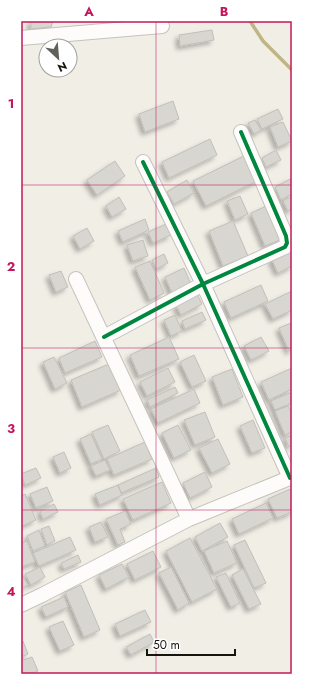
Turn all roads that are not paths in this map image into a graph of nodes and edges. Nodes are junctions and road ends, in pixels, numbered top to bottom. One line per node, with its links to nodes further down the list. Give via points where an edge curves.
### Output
1 (162, 26): 2 (street)
2 (21, 38)
3 (241, 132): 6 (street, via 287,243 279,251)
4 (143, 162): 6 (street)
5 (76, 279): 7 (street)
6 (203, 284): 7 (street); 8 (street)
7 (104, 337): 9 (street)
8 (291, 477): 9 (street)
9 (189, 520): 10 (street)
10 (21, 605)

